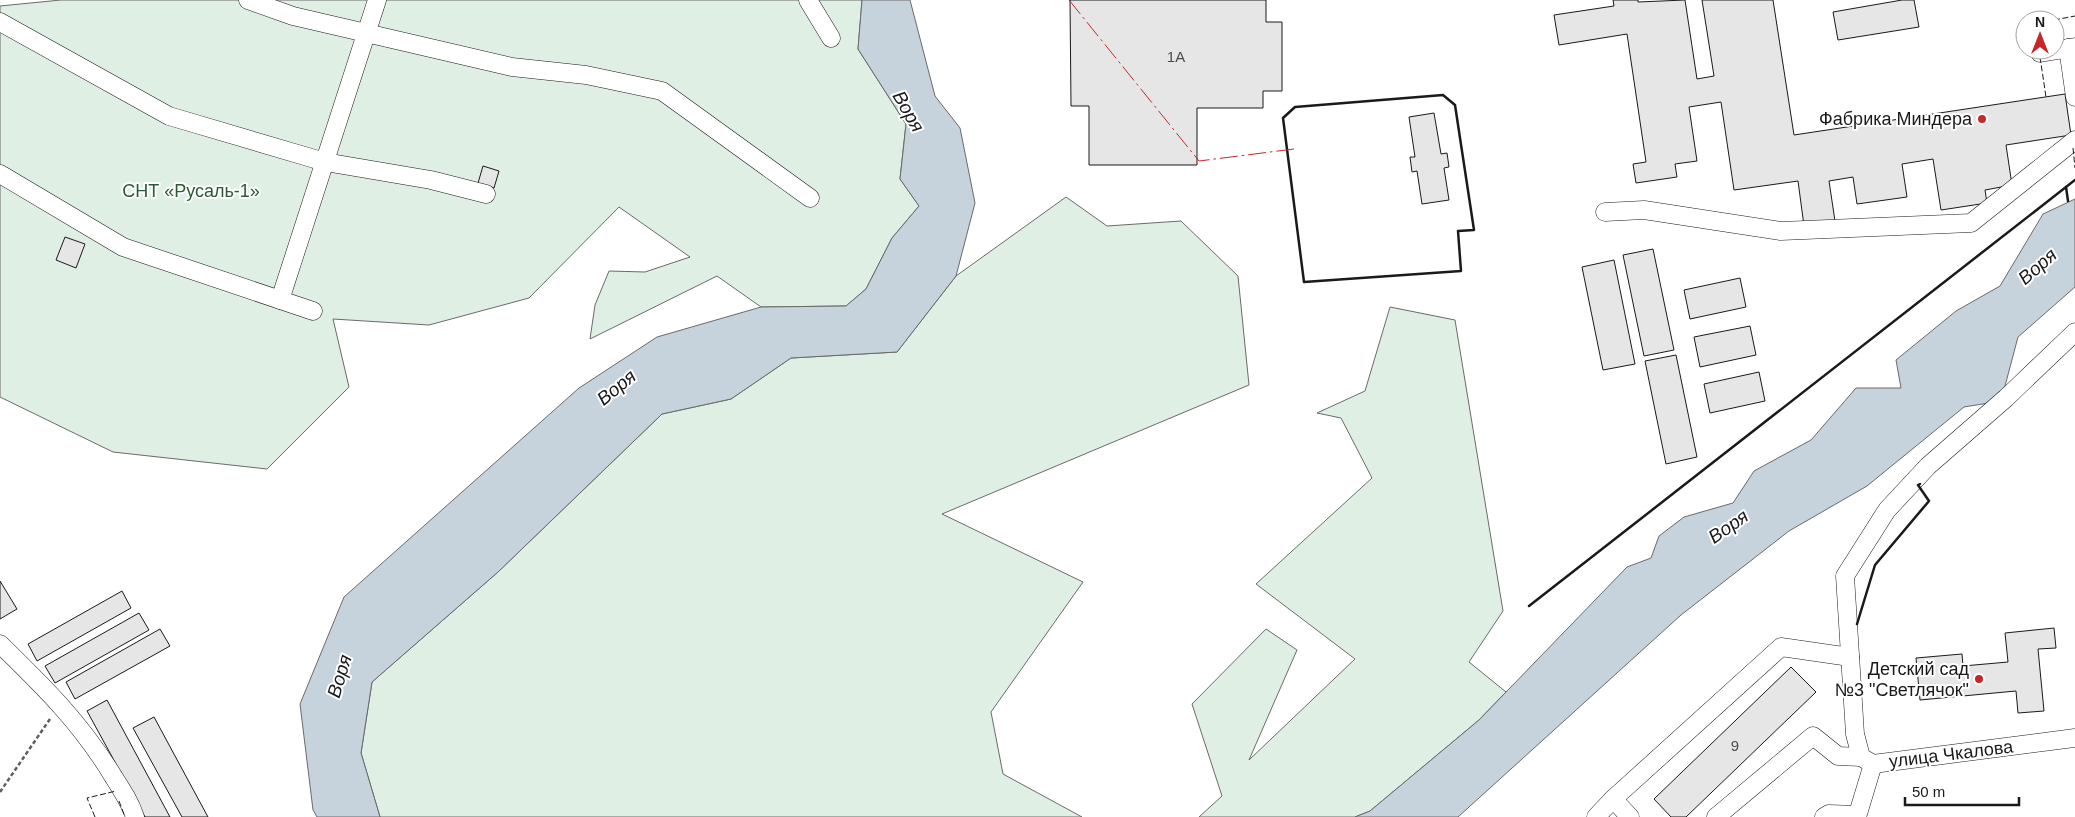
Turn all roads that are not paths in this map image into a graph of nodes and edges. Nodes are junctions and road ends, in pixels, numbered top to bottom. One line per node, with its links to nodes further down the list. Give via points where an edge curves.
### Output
1 (248, 0): 5 (street, via 292,16)
2 (377, 0): 5 (street)
3 (808, 0): 6 (street)
4 (0, 22): 10 (street, via 169,116)
5 (366, 33): 10 (street); 13 (street, via 512,67 586,75 662,91)
6 (831, 38)
7 (2072, 48): 8 (street)
8 (2075, 97)
9 (2075, 140): 14 (street, via 1971,223 1781,231 1644,210)
10 (325, 162): 12 (street, via 431,180); 15 (street)
11 (0, 174): 15 (street, via 123,247)
12 (486, 194)
13 (810, 198)
14 (1604, 212)
15 (280, 300): 16 (street)
16 (313, 310)
17 (2075, 332): 19 (street, via 1928,466 1887,510 1845,576)
18 (0, 644): 24 (street, via 61,703 99,753 131,804)
19 (1850, 657): 21 (street, via 1855,734); 22 (street, via 1781,647)
20 (2075, 738): 21 (street, улица Чкалова)
21 (1867, 760): 23 (street); 27 (street, улица Чкалова, via 1838,756 1813,736)
22 (1613, 799): 25 (street); 26 (street)
23 (1857, 816): 28 (street, via 1829,814)
24 (135, 817)
25 (1596, 817)
26 (1630, 817)
27 (1716, 817)
28 (1824, 817)

